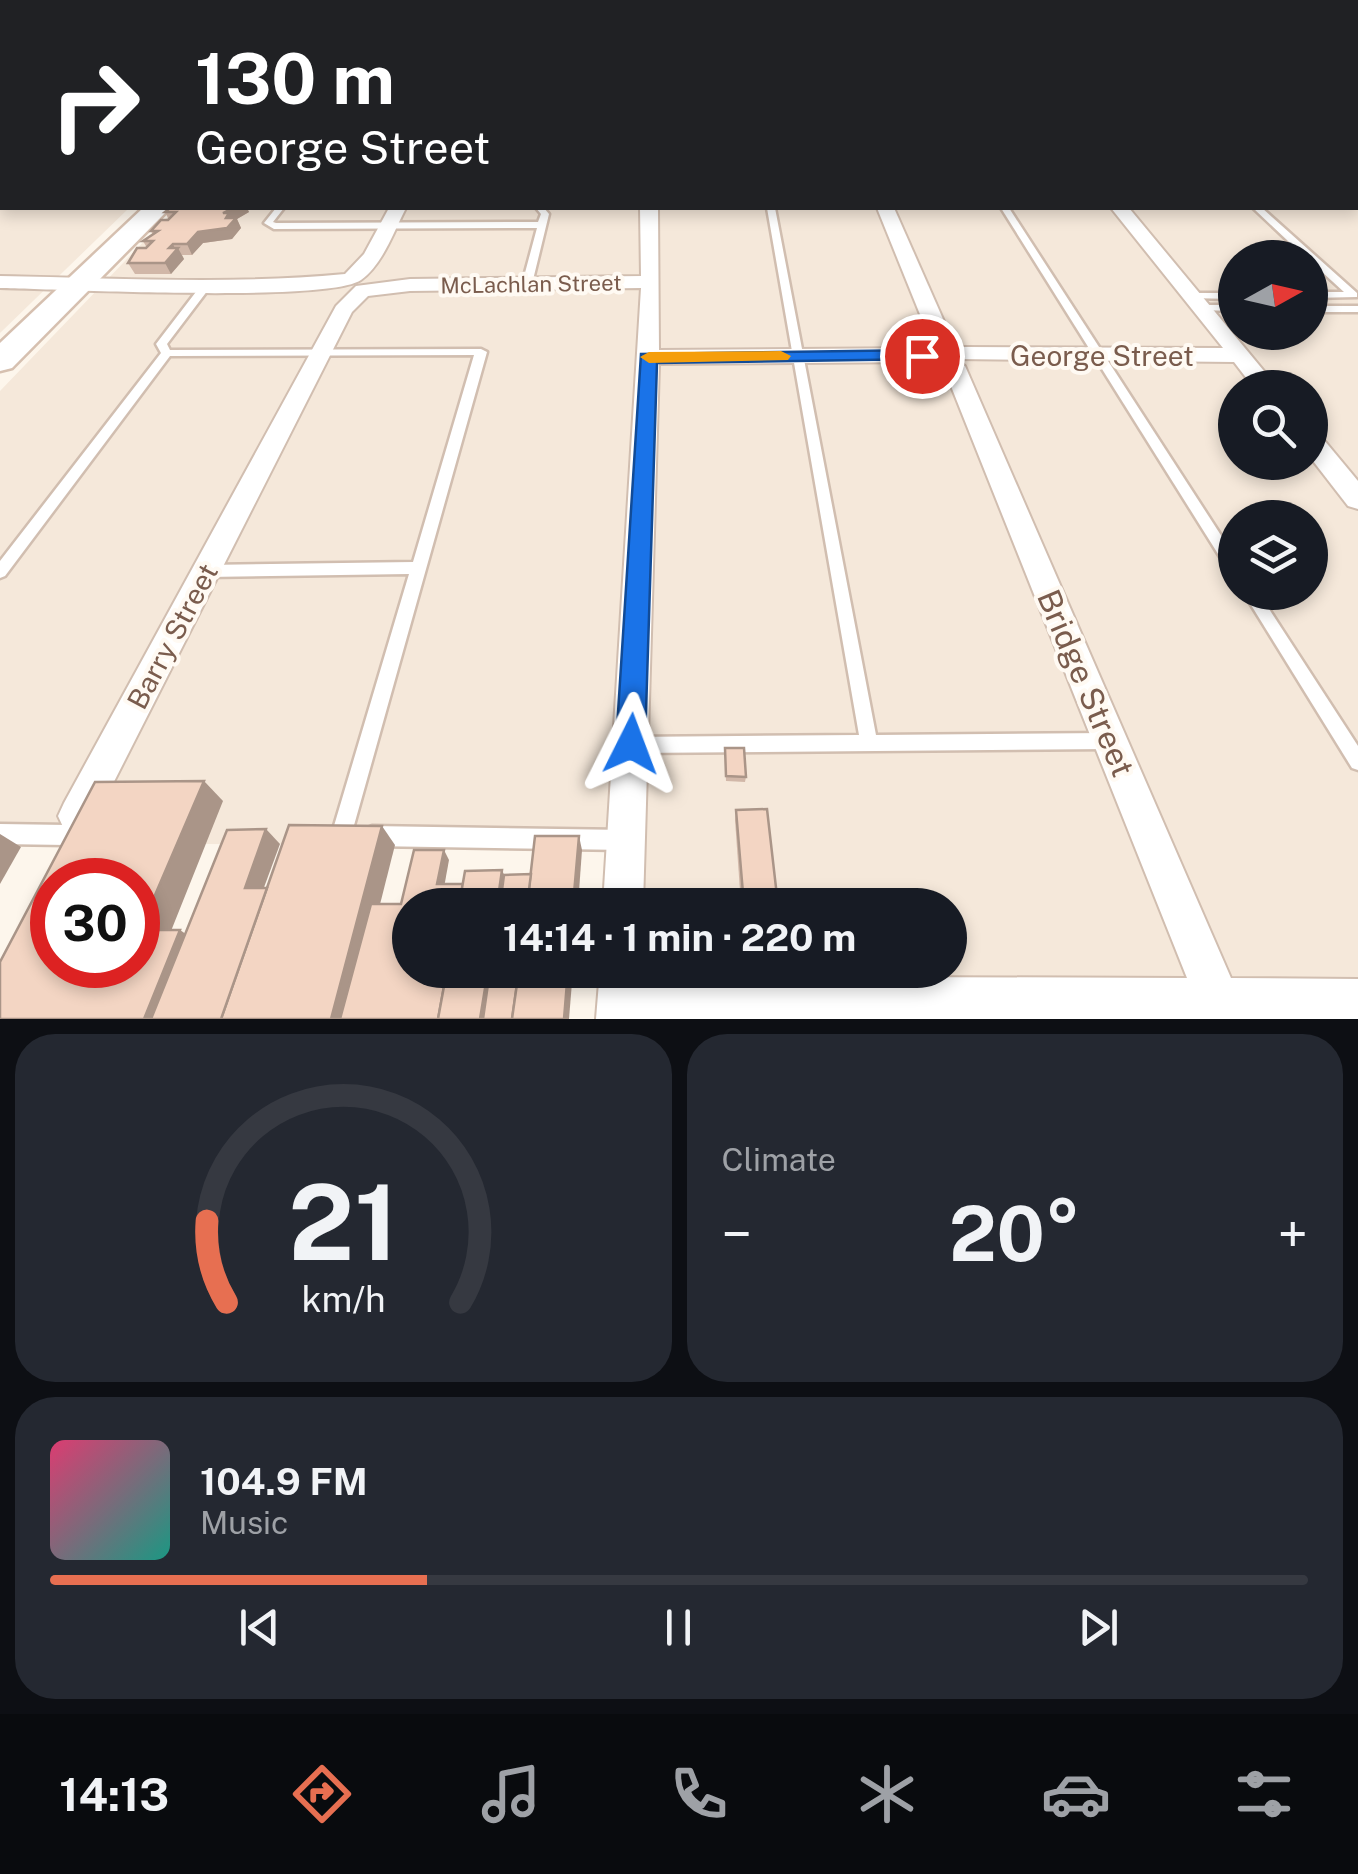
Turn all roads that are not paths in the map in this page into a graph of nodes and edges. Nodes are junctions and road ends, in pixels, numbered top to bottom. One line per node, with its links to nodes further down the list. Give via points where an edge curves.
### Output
1 (146, 210): 17 (main road)
2 (156, 210): 17 (main road)
3 (278, 210): 11 (lane, via 268,223)
4 (542, 210): 12 (lane)
5 (650, 210): 16 (street)
6 (771, 210): 32 (lane)
7 (886, 210): 31 (street, Bridge Street)
8 (1005, 210): 29 (lane)
9 (1122, 210): 23 (street)
10 (1259, 210): 13 (lane)
11 (393, 216): 12 (lane); 20 (street, Barry Street)
12 (542, 225): 18 (lane)
13 (1292, 240)
14 (1328, 273): 21 (lane, via 1353,296)
15 (0, 282): 17 (street, McLachlan Street)
16 (651, 282): 18 (street, McLachlan Street); 33 (street)
17 (74, 284): 19 (street, McLachlan Street); 34 (main road)
18 (527, 284): 20 (street, McLachlan Street)
19 (206, 286): 20 (street, McLachlan Street); 27 (lane, via 161,344)
20 (355, 287): 28 (street, Barry Street)
21 (1328, 296)
22 (1218, 299): 23 (lane)
23 (1197, 302): 24 (lane); 30 (street)
24 (1218, 305)
25 (1328, 309): 26 (lane)
26 (1358, 309)
27 (167, 353): 28 (lane); 41 (lane)
28 (320, 353): 39 (lane, via 481,352); 40 (street, Barry Street)
29 (1098, 354): 30 (street, George Street); 31 (street, George Street); 38 (lane)
30 (1240, 354): 35 (street)
31 (947, 355): 32 (street, George Street); 43 (street, Bridge Street)
32 (799, 356): 33 (street, George Street); 44 (lane)
33 (648, 358): 45 (street)
34 (0, 360)
35 (1253, 370)
36 (1328, 462): 37 (street)
37 (1358, 498)
38 (1218, 542)
39 (418, 568): 40 (lane); 49 (lane, via 331,836)
40 (206, 571): 48 (street, Barry Street)
41 (0, 572)
42 (1261, 610): 46 (lane)
43 (1110, 741): 44 (lane); 53 (street, Bridge Street)
44 (869, 742): 45 (lane)
45 (631, 744): 49 (street)
46 (1358, 762)
47 (0, 834): 48 (lane)
48 (68, 835): 50 (street, Barry Street)
49 (626, 840): 51 (street)
50 (55, 858)
51 (625, 888)
52 (619, 996): 53 (street)
53 (1218, 1000): 54 (street)
54 (1358, 1001)

